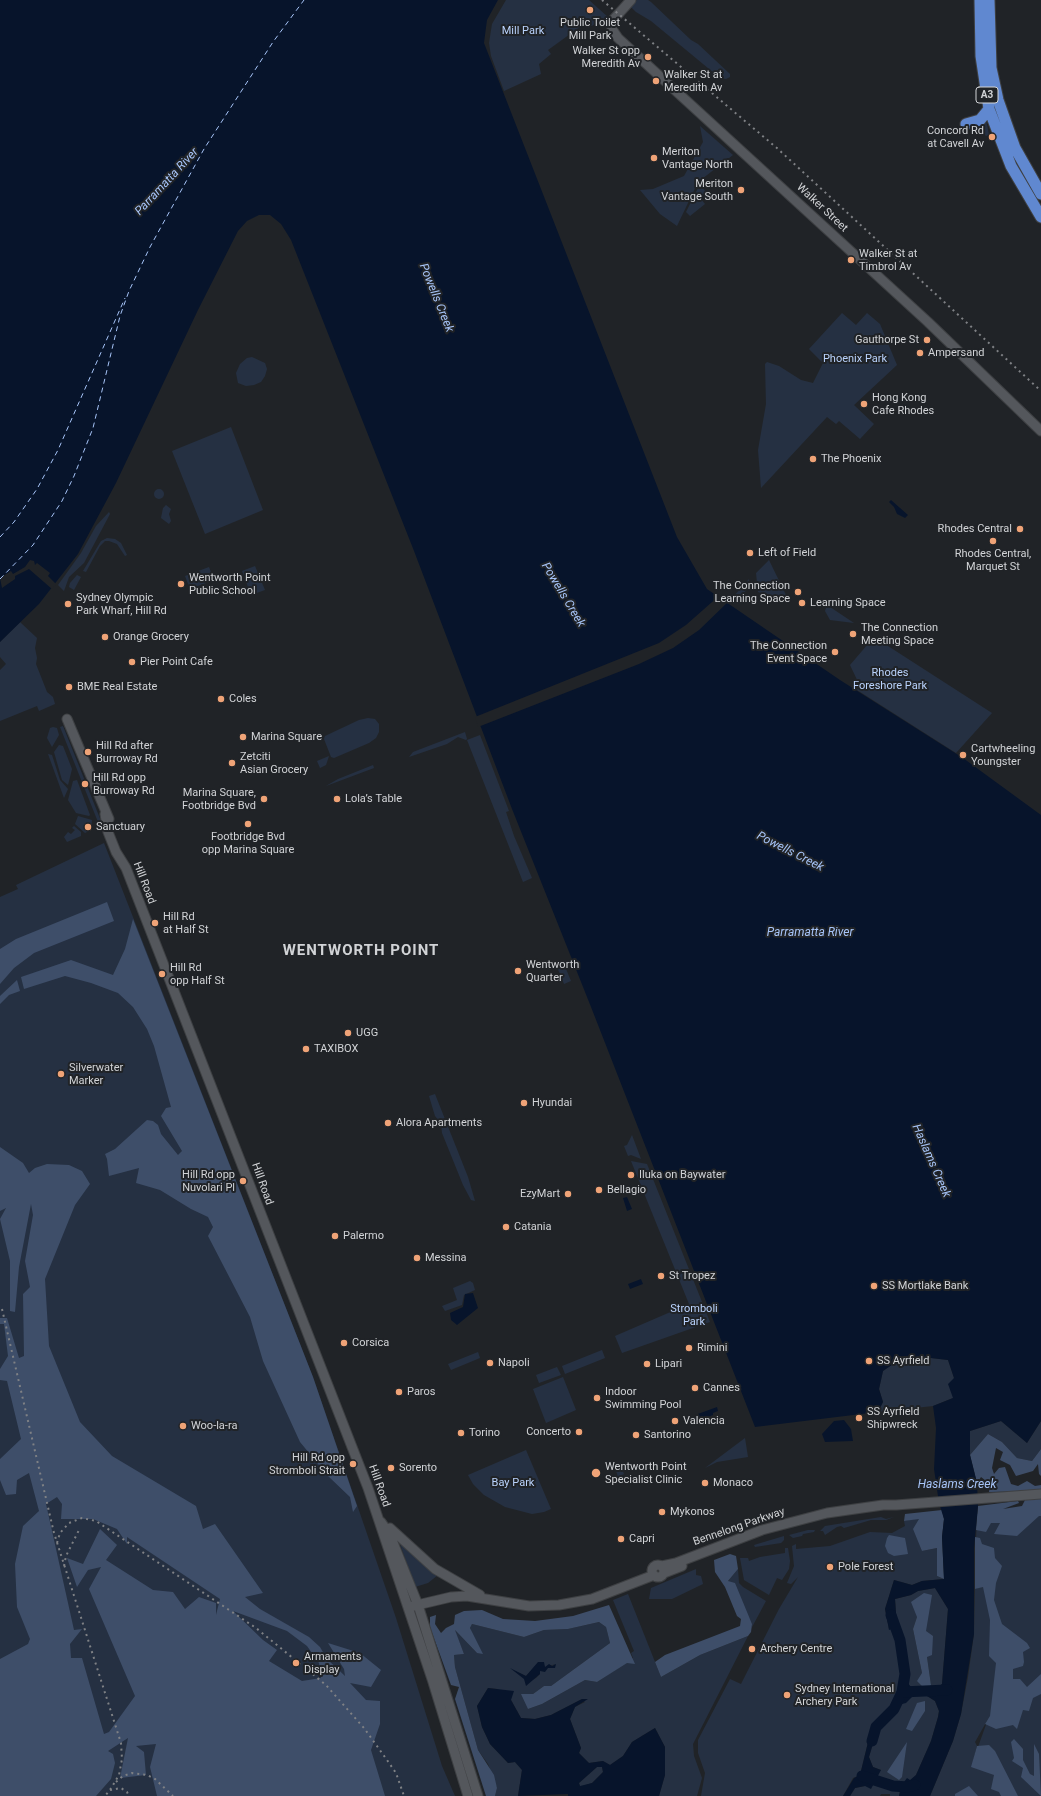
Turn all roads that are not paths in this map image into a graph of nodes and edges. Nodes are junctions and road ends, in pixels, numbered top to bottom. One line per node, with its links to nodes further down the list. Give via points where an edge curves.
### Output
1 (631, 0): 8 (street, Walker Street, via 612,21 612,29 618,38 928,322)
2 (980, 0): 4 (highway, A3, via 981,56)
3 (989, 0): 6 (highway, A3, via 991,68 998,100 1015,148)
4 (989, 109): 5 (highway, via 980,120); 7 (highway, A3, via 1011,166)
5 (966, 124)
6 (1041, 194)
7 (1041, 217)
8 (1041, 431)
9 (67, 718): 11 (street, Hill Road, via 105,814 108,832 122,860 231,1135)
10 (1041, 1494): 12 (street, Bennelong Parkway, via 896,1505 812,1522 764,1535 663,1570 659,1577 654,1575 592,1599 559,1605 529,1606)
11 (378, 1518): 12 (street, via 435,1569); 13 (street, Hill Road, via 390,1535); 14 (street, Hill Road)
12 (485, 1598): 13 (street, via 451,1597)
13 (418, 1605): 14 (street); 16 (street, Hill Road)
14 (408, 1608): 15 (street, Hill Road)
15 (468, 1796)
16 (478, 1796)

